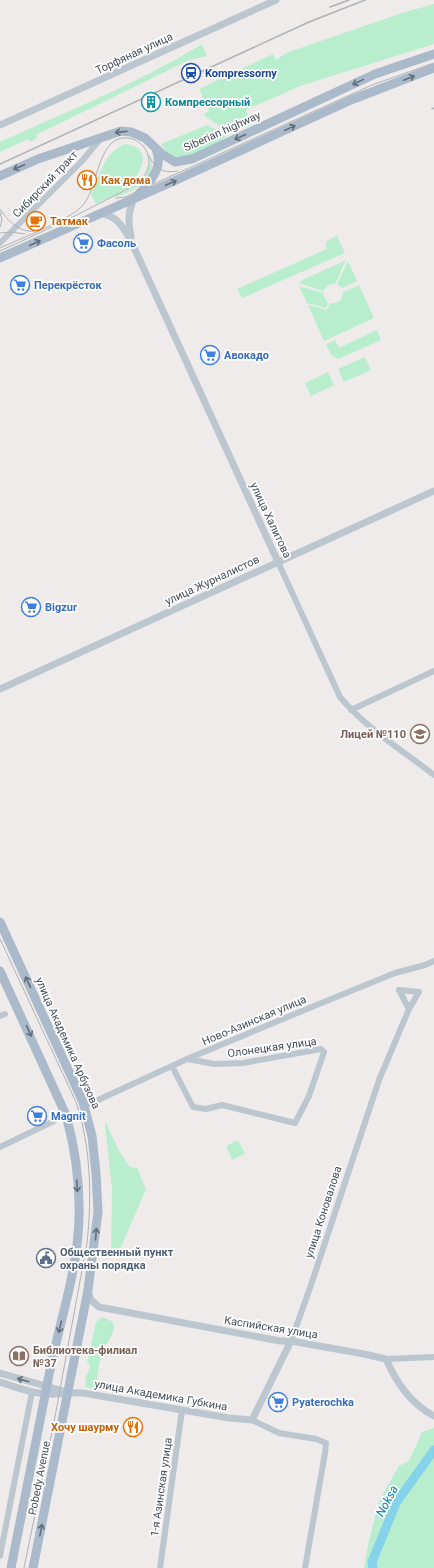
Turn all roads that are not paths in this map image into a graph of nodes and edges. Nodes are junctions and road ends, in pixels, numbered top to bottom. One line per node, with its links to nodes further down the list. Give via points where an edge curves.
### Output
1 (276, 0): 4 (street, Торфяная улица)
2 (434, 54): 6 (main road, Siberian highway, one-way to 6, via 376,74 192,159 175,162)
3 (434, 68): 8 (main road, one-way to 3, via 351,100)
4 (0, 125)
5 (102, 137): 6 (main road, Siberian highway, one-way to 5, via 145,138 131,132 121,131); 7 (main road, Siberian highway, one-way to 7, via 38,159); 11 (street, Сибирский тракт)
6 (155, 147): 8 (main road, via 158,168 150,182)
7 (0, 176)
8 (135, 198): 9 (main road); 10 (street, via 130,207 128,220)
9 (101, 213): 10 (street, via 119,222); 12 (main road, one-way to 9)
10 (131, 241): 14 (street, улица Халитова)
11 (0, 244)
12 (0, 258)
13 (434, 491): 14 (street, улица Журналистов)
14 (278, 562): 16 (street, улица Журналистов); 17 (street, улица Халитова, via 340,697)
15 (434, 671): 17 (street)
16 (0, 689)
17 (351, 710): 18 (street, улица Халитова)
18 (434, 775)
19 (0, 922): 25 (main road, улица Академика Арбузова, one-way to 19)
20 (434, 961): 23 (street, Ново-Азинская улица, via 395,973)
21 (0, 971): 34 (main road, one-way to 34, via 66,1115 77,1176 79,1218 74,1266)
22 (409, 1009): 29 (street, улица Коновалова, via 379,1080)
23 (187, 1059): 24 (street, Ново-Азинская улица); 24 (street, Олонецкая улица, via 214,1064 243,1063 321,1049 324,1052 309,1096 295,1123 222,1105 206,1109 193,1107)
24 (172, 1066): 25 (street, Ново-Азинская улица)
25 (85, 1106): 28 (main road, улица Академика Арбузова, one-way to 25, via 98,1212 92,1136)
26 (54, 1121): 27 (street)
27 (0, 1147)
28 (88, 1290): 29 (street, Каспийская улица, via 91,1300 98,1307 108,1310); 36 (main road, улица Академика Арбузова)
29 (291, 1342): 31 (street, Каспийская улица); 39 (street, улица Коновалова)
30 (434, 1357): 31 (street)
31 (386, 1359): 38 (street, via 394,1377 408,1396)
32 (0, 1373): 34 (street, one-way to 32)
33 (0, 1382): 35 (street)
34 (46, 1390): 35 (street); 36 (street, улица Академика Губкина); 41 (main road, Pobedy Avenue)
35 (32, 1392): 40 (street)
36 (67, 1392): 37 (street, улица Академика Губкина); 42 (main road, Pobedy Avenue, one-way to 36)
37 (182, 1410): 39 (street, улица Академика Губкина); 43 (street, 1-я Азинская улица)
38 (434, 1416)
39 (252, 1420): 44 (street, via 279,1433 326,1443)
40 (0, 1556)
41 (11, 1568)
42 (33, 1568)
43 (160, 1568)
44 (306, 1568)

